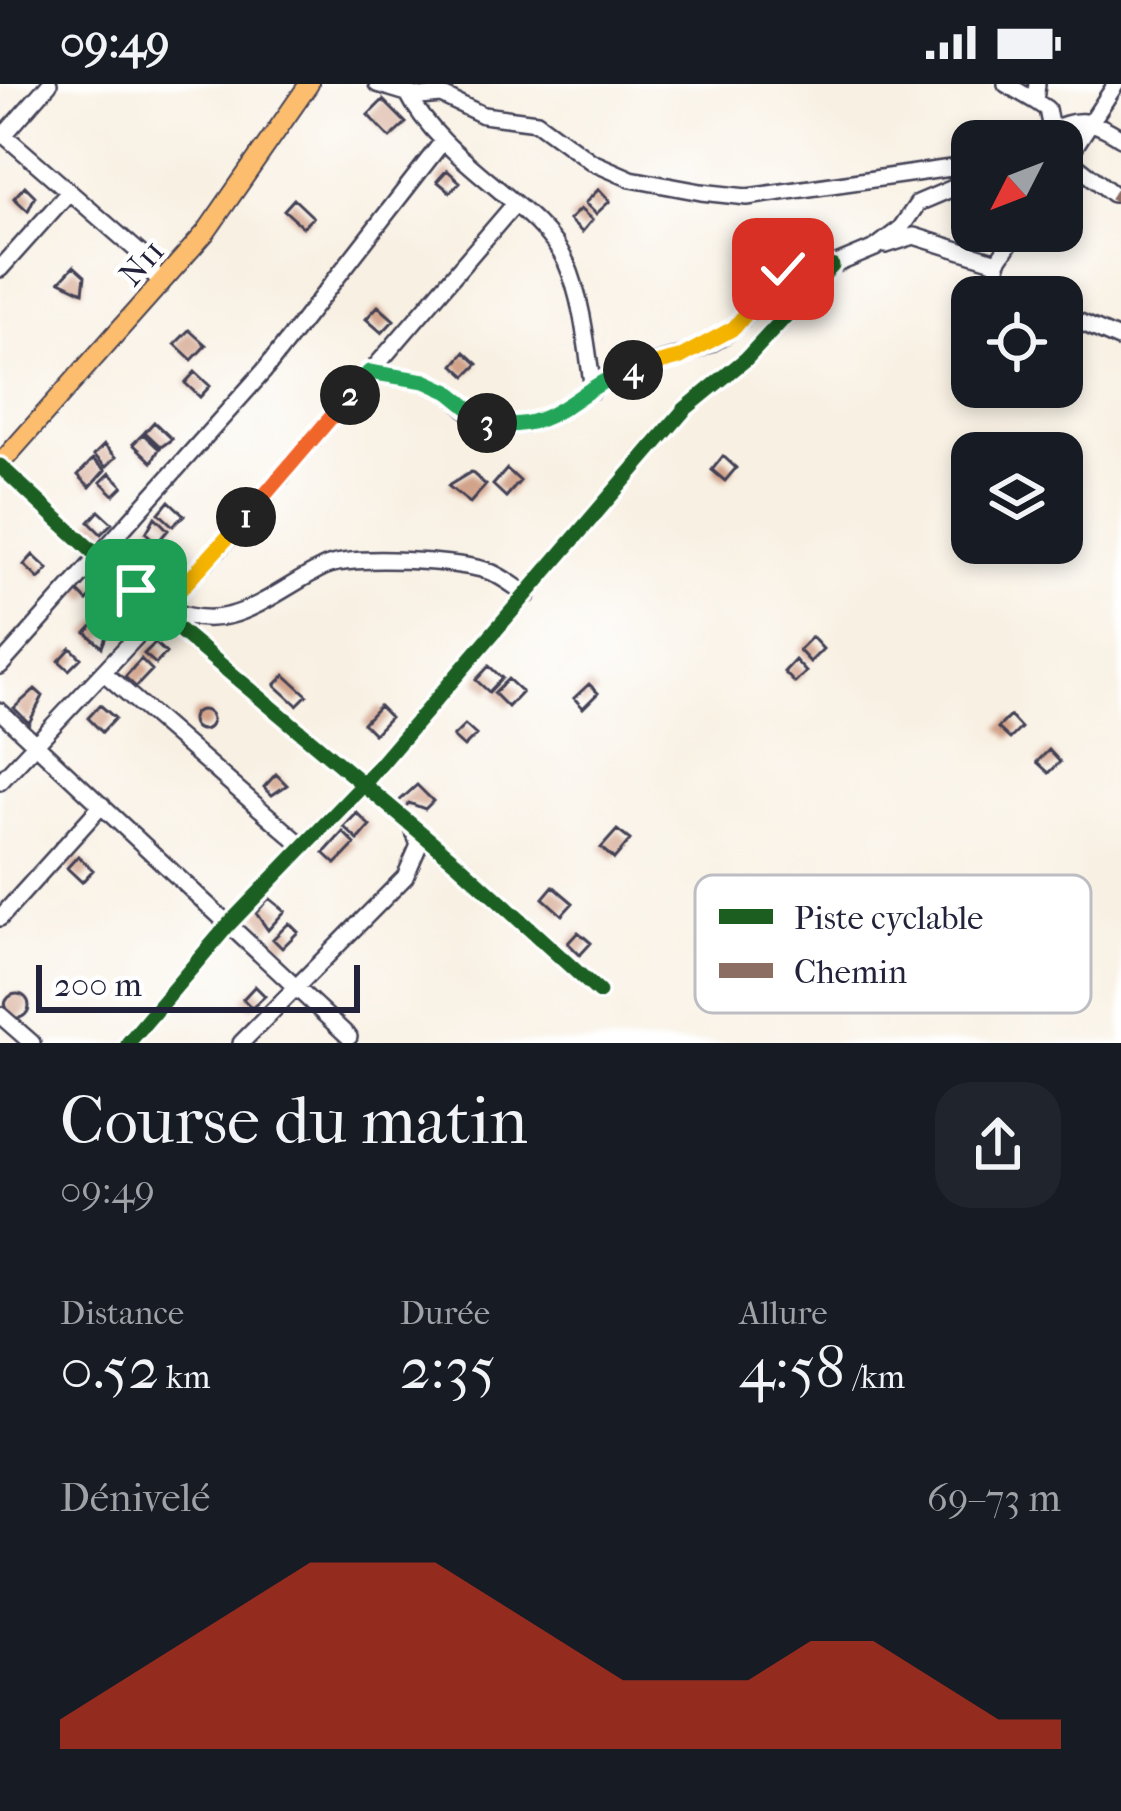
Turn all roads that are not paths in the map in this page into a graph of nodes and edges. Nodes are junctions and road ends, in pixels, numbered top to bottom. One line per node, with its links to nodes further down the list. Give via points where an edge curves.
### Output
1 (50, 84): 12 (street)
2 (377, 84): 6 (street)
3 (1006, 84): 7 (street)
4 (1116, 84): 10 (street)
5 (310, 88): 27 (main road, N11)
6 (406, 89): 14 (street); 15 (street, via 483,115 537,122 631,179 701,192 747,197)
7 (1036, 92): 8 (street)
8 (1049, 120)
9 (1083, 120): 10 (street)
10 (1094, 120): 11 (street); 13 (street)
11 (1083, 134)
12 (1, 136): 18 (street)
13 (1121, 138)
14 (443, 141): 20 (street); 33 (street, via 264,371)
15 (951, 168)
16 (1083, 173): 19 (street)
17 (951, 189): 21 (street, via 918,203)
18 (69, 192): 25 (street); 27 (street, via 141,254)
19 (1112, 194)
20 (513, 206): 30 (street); 31 (street, via 565,260)
21 (875, 248): 23 (street, via 914,236); 24 (street)
22 (1004, 252): 23 (street)
23 (997, 262): 26 (street)
24 (832, 266): 31 (street, via 783,269 734,328); 34 (street, via 746,359 685,409)
25 (0, 269)
26 (998, 276)
27 (161, 285): 32 (main road, N11)
28 (1083, 323): 29 (street)
29 (1121, 340)
30 (369, 372): 31 (street, via 425,381 491,425 539,422); 35 (street)
31 (593, 390)
32 (0, 465): 33 (street)
33 (100, 555): 35 (street); 36 (street)
34 (528, 595): 35 (street, via 487,570 383,560 327,564 272,601 217,621); 41 (street)
35 (162, 610): 37 (street); 41 (street)
36 (0, 666)
37 (103, 672): 39 (street); 44 (street)
38 (0, 711): 39 (street)
39 (36, 742): 40 (street); 42 (street)
40 (0, 782)
41 (361, 787): 43 (street); 44 (street)
42 (102, 805): 45 (street); 46 (street)
43 (414, 832): 47 (street, via 419,844 405,877); 48 (street)
44 (304, 847): 46 (street)
45 (0, 918)
46 (229, 924): 47 (street); 52 (street)
47 (294, 985): 50 (street); 53 (street)
48 (598, 992)
49 (0, 1015): 51 (street)
50 (349, 1037)
51 (32, 1043)
52 (128, 1043)
53 (241, 1043)

